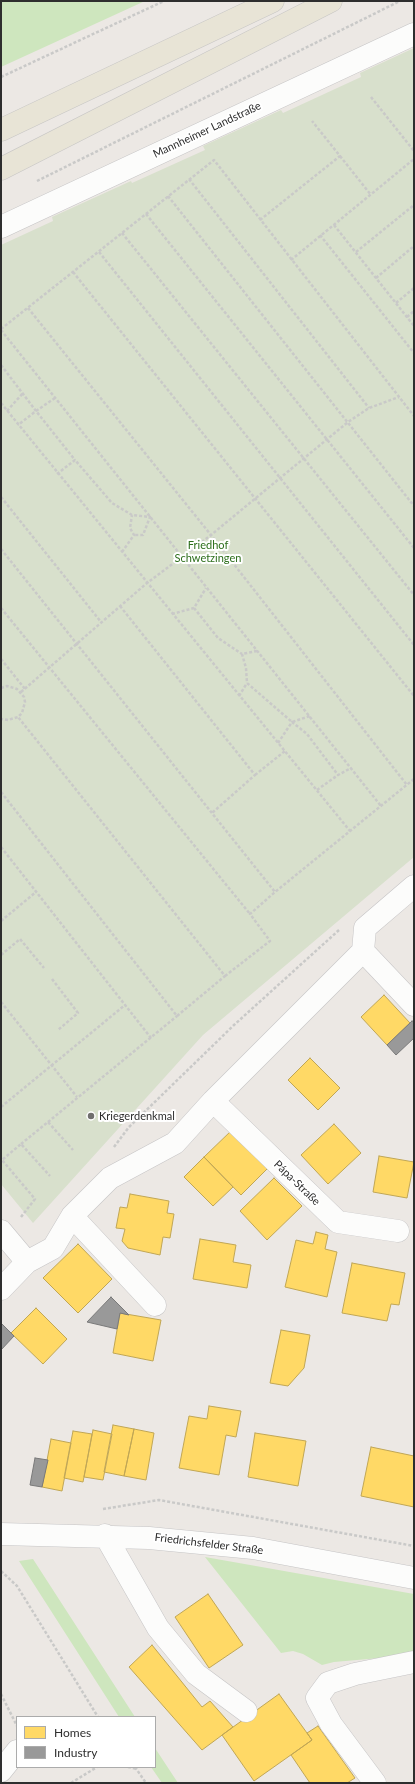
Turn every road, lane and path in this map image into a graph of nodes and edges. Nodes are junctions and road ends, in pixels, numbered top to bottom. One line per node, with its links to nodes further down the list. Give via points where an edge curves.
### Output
1 (164, 1): 6 (path)
2 (273, 1): 9 (main road)
3 (331, 1): 13 (main road)
4 (400, 1): 15 (path)
5 (414, 34): 22 (street, Mannheimer Landstraße)
6 (1, 77)
7 (370, 97): 10 (path)
8 (312, 121): 11 (path)
9 (1, 130)
10 (414, 151)
11 (340, 156): 16 (path); 20 (path)
12 (414, 160): 16 (path)
13 (1, 169)
14 (189, 179): 17 (path); 20 (path, via 214,160); 44 (path)
15 (29, 184)
16 (371, 195): 21 (path)
17 (168, 196): 19 (path); 48 (path)
18 (414, 205): 27 (path)
19 (146, 214): 23 (path); 50 (path)
20 (260, 220): 28 (path)
21 (334, 225): 24 (path); 27 (path)
22 (1, 227)
23 (122, 233): 26 (path); 51 (path)
24 (320, 235): 28 (path); 38 (path)
25 (414, 246): 30 (path)
26 (98, 252): 29 (path); 54 (path)
27 (356, 252): 30 (path)
28 (291, 260): 41 (path)
29 (73, 272): 33 (path); 56 (path)
30 (376, 278): 32 (path)
31 (414, 288): 32 (path)
32 (396, 303): 35 (path)
33 (28, 308): 37 (path); 60 (path)
34 (414, 311): 35 (path)
35 (407, 317): 36 (path)
36 (414, 326)
37 (1, 330): 42 (path)
38 (414, 353)
39 (1, 365): 40 (path)
40 (23, 393): 45 (path); 46 (path)
41 (399, 397): 44 (path); 47 (path)
42 (55, 398): 46 (path); 59 (path)
43 (1, 403): 45 (path)
44 (369, 408): 48 (path)
45 (7, 411): 49 (path)
46 (36, 412): 49 (path); 52 (path)
47 (414, 416)
48 (348, 422): 50 (path); 57 (path)
49 (18, 425): 53 (path)
50 (326, 439): 51 (path); 62 (path)
51 (304, 457): 54 (path); 68 (path)
52 (76, 460): 53 (path); 58 (path, via 112,504)
53 (57, 474): 64 (path)
54 (280, 477): 56 (path); 75 (path)
55 (1, 497): 73 (path)
56 (256, 497): 60 (path); 85 (path)
57 (414, 506)
58 (132, 515): 59 (path); 61 (path, via 130,528)
59 (150, 517): 61 (path, via 143,535); 65 (path)
60 (210, 534): 65 (path); 96 (path)
61 (134, 535): 64 (path)
62 (414, 548)
63 (1, 549): 74 (path)
64 (121, 552): 66 (path)
65 (182, 557): 66 (path); 67 (path)
66 (147, 583): 69 (path); 72 (path)
67 (206, 588): 71 (path); 76 (path)
68 (414, 595)
69 (120, 606): 73 (path); 93 (path)
70 (1, 608): 79 (path)
71 (194, 608): 72 (path); 77 (path, via 218,638)
72 (172, 614): 84 (path)
73 (101, 622): 74 (path)
74 (77, 643): 79 (path); 100 (path)
75 (414, 645)
76 (257, 651): 77 (path); 86 (path)
77 (242, 654): 80 (path)
78 (1, 659): 82 (path)
79 (50, 668): 82 (path); 106 (path)
80 (247, 683): 84 (path); 89 (path)
81 (1, 688): 83 (path, via 12,687)
82 (25, 689): 83 (path)
83 (21, 692): 87 (path, via 25,708)
84 (239, 696): 90 (path)
85 (414, 696)
86 (310, 716): 89 (path); 92 (path)
87 (18, 717): 88 (path); 112 (path)
88 (1, 719)
89 (292, 722): 90 (path); 94 (path, via 307,734)
90 (278, 743): 91 (path)
91 (284, 751): 93 (path); 97 (path)
92 (351, 768): 94 (path); 99 (path)
93 (255, 775): 100 (path)
94 (338, 775): 97 (path)
95 (414, 779): 96 (path)
96 (407, 785): 99 (path)
97 (317, 790): 101 (path)
98 (1, 792): 117 (path)
99 (382, 806): 101 (path)
100 (212, 812): 105 (path)
101 (350, 831): 105 (path)
102 (1, 847): 104 (path)
103 (414, 886): 109 (street, via 365,928)
104 (36, 892): 107 (path); 116 (path)
105 (275, 892): 106 (path)
106 (250, 914): 112 (path, via 270,941)
107 (1, 921)
108 (340, 930): 127 (path, via 234,1025 129,1128)
109 (362, 951): 115 (street); 122 (street)
110 (1, 955): 111 (path, via 20,939)
111 (44, 968)
112 (225, 976): 117 (path)
113 (52, 979): 118 (path, via 78,1013)
114 (1, 1002): 120 (path)
115 (414, 1004)
116 (125, 1005): 119 (path); 120 (path)
117 (177, 1016): 119 (path)
118 (58, 1030)
119 (151, 1038): 121 (path)
120 (51, 1067): 121 (path); 123 (path)
121 (77, 1097): 124 (path)
122 (213, 1101): 131 (street, via 175,1143 110,1178); 133 (street, Pápa-Straße, via 338,1222)
123 (1, 1106)
124 (48, 1122): 125 (path); 126 (path)
125 (21, 1144): 128 (path); 129 (path)
126 (72, 1150)
127 (109, 1152)
128 (2, 1160): 130 (path, via 35,1199)
129 (50, 1176)
130 (24, 1213)
131 (72, 1216): 134 (street, via 53,1248); 136 (street)
132 (1, 1231): 134 (street)
133 (398, 1231)
134 (27, 1262): 135 (street)
135 (1, 1289)
136 (154, 1305)
137 (1, 1534): 138 (street, Friedrichsfelder Straße)
138 (105, 1535): 140 (street, Friedrichsfelder Straße, via 253,1548); 143 (street, via 163,1634 196,1674)
139 (1, 1571): 144 (path, via 17,1586)
140 (414, 1578)
141 (414, 1662): 152 (street, via 355,1674 328,1683 317,1698 331,1724)
142 (1, 1694): 145 (path)
143 (246, 1711)
144 (98, 1716)
145 (16, 1724)
146 (16, 1752): 149 (street)
147 (95, 1768): 150 (path)
148 (136, 1768): 151 (path)
149 (1, 1771)
150 (71, 1783)
151 (146, 1783)
152 (375, 1783)

